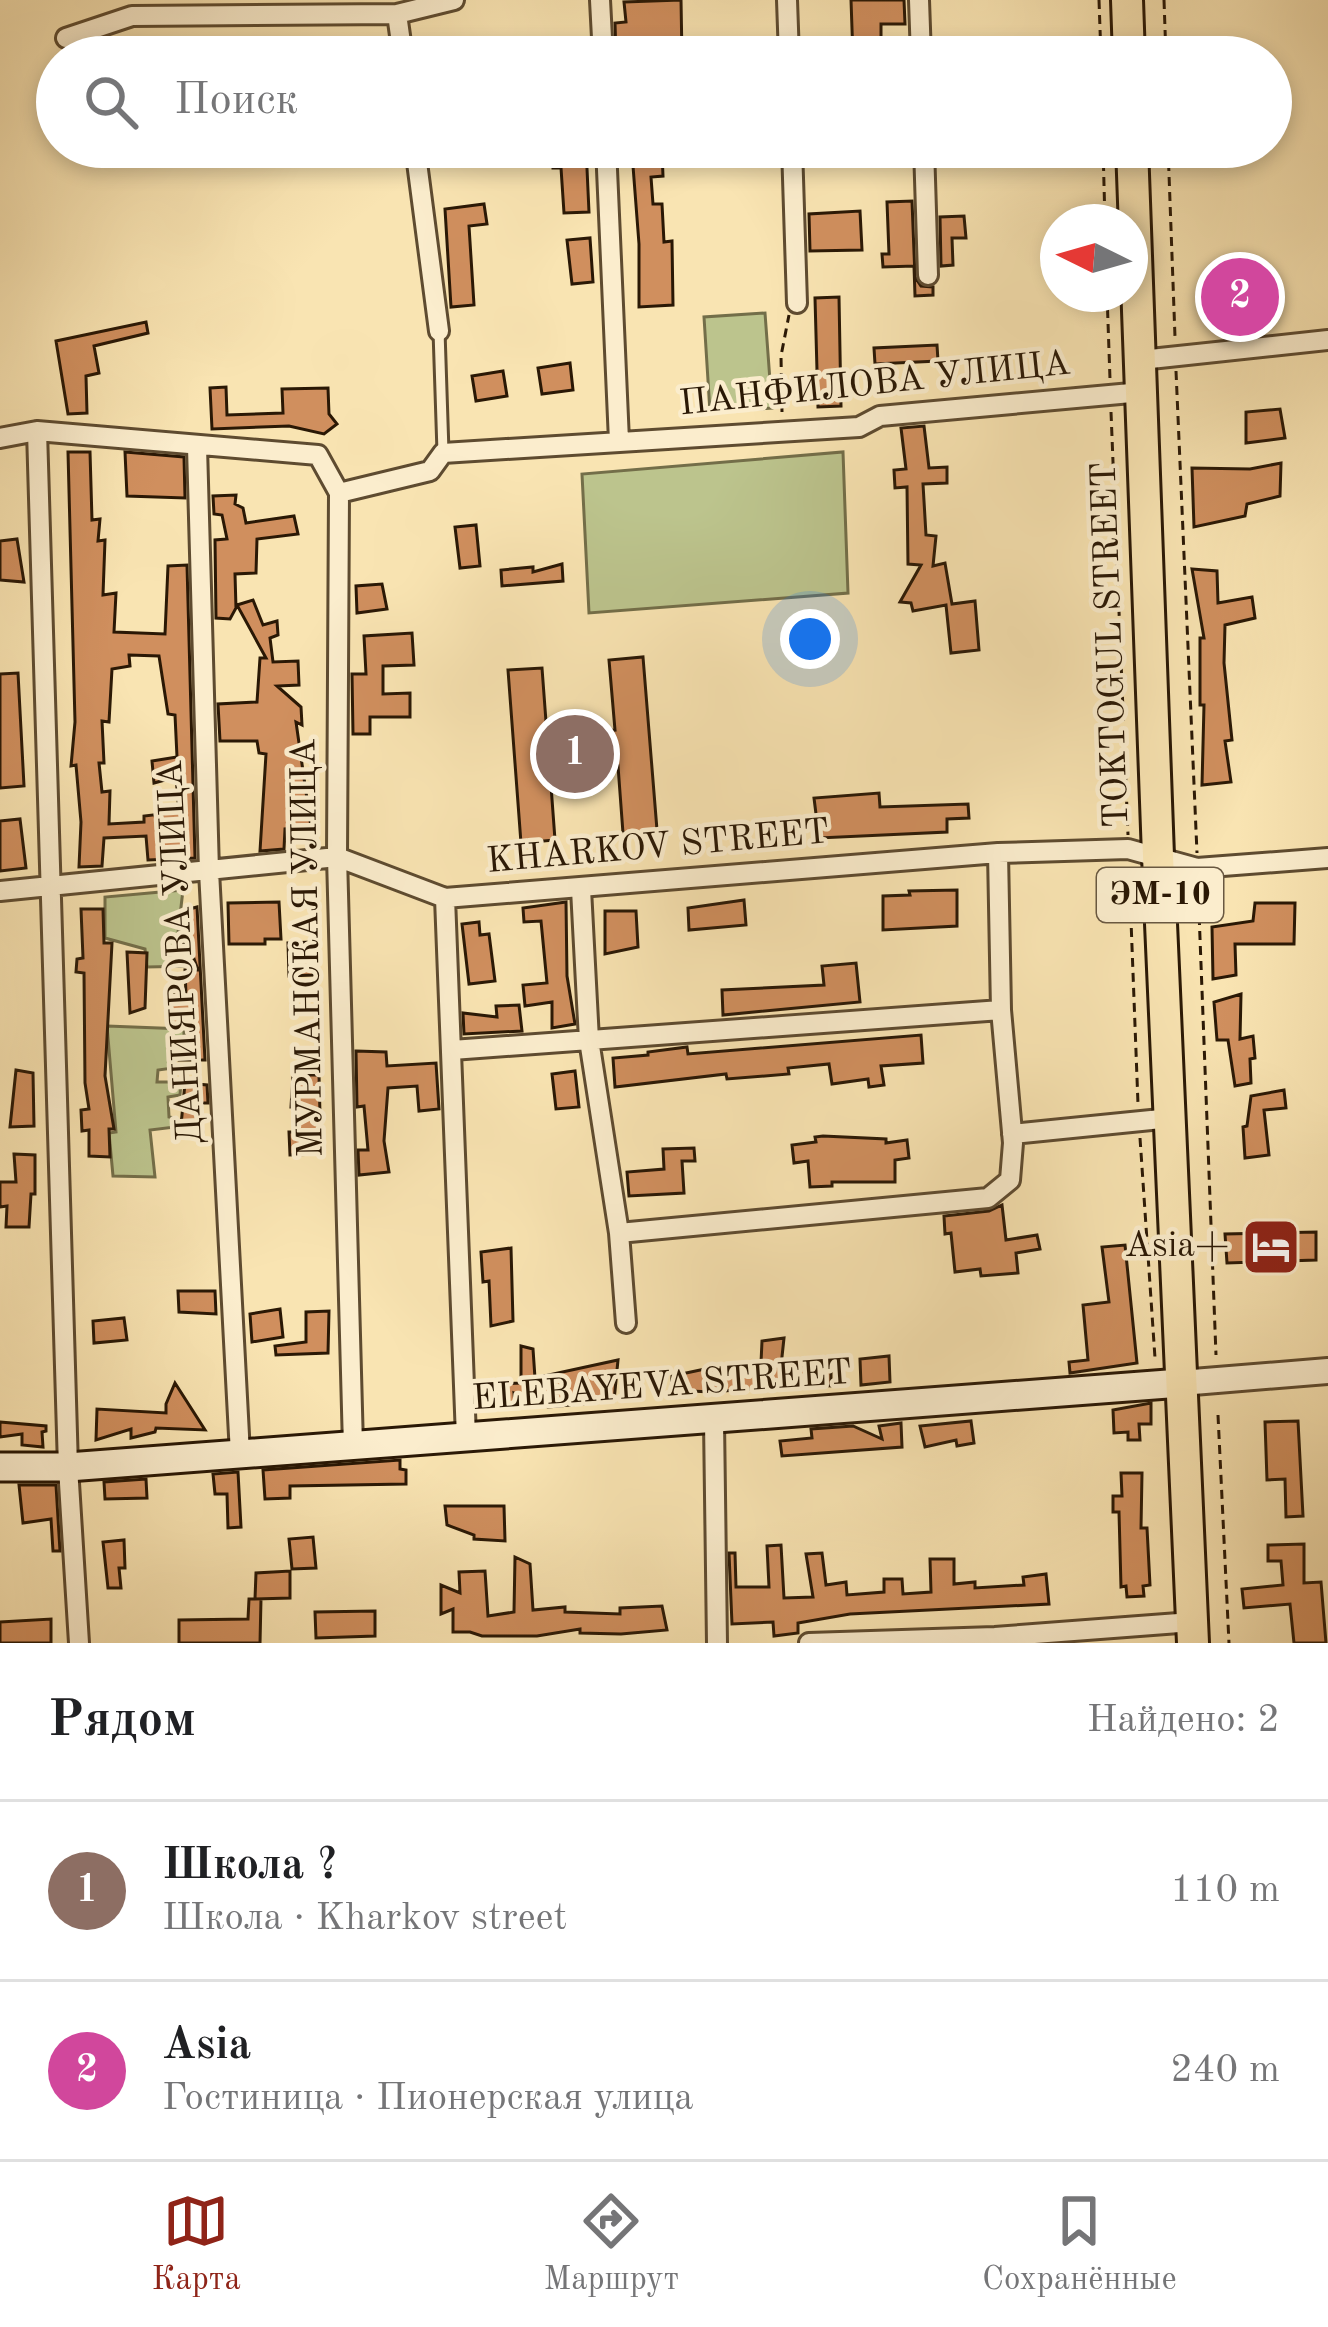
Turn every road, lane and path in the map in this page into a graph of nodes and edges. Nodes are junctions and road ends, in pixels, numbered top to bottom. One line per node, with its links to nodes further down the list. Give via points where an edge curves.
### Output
1 (448, 0): 8 (street)
2 (600, 0): 11 (street)
3 (787, 0): 12 (street)
4 (919, 0): 13 (street)
5 (1100, 0): 14 (path)
6 (1127, 0): 15 (highway)
7 (1164, 0): 16 (path)
8 (398, 14): 9 (street, via 131,16); 10 (street)
9 (73, 36)
10 (401, 36)
11 (602, 36)
12 (788, 36)
13 (920, 36)
14 (1101, 36)
15 (1128, 36)
16 (1165, 36)
17 (418, 168): 28 (street)
18 (607, 168): 37 (street)
19 (793, 168): 26 (street)
20 (925, 168): 25 (street)
21 (1104, 168): 24 (path)
22 (1133, 168): 31 (highway, TOKTOGUL STREET / ЭМ-10)
23 (1169, 168): 30 (path)
24 (1105, 204)
25 (928, 274)
26 (797, 303): 35 (path, via 781,356)
27 (1108, 312): 33 (path)
28 (440, 331): 39 (lane)
29 (1328, 340): 30 (street)
30 (1176, 357): 31 (street); 45 (path)
31 (1141, 360): 32 (highway, TOKTOGUL STREET / ЭМ-10)
32 (1142, 392): 33 (street, ПАНФИЛОВА УЛИЦА); 41 (highway, TOKTOGUL STREET / ЭМ-10)
33 (1110, 395): 35 (street, ПАНФИЛОВА УЛИЦА); 41 (path)
34 (37, 431): 36 (street); 38 (street); 47 (street)
35 (782, 431): 37 (street, ПАНФИЛОВА УЛИЦА)
36 (0, 438)
37 (619, 441): 39 (street, ПАНФИЛОВА УЛИЦА)
38 (197, 447): 40 (street, МУРМАНСКАЯ УЛИЦА, via 318,455); 46 (street, ДАНИЯРОВА УЛИЦА)
39 (442, 453): 40 (street, ПАНФИЛОВА УЛИЦА, via 430,471)
40 (339, 493): 43 (street, МУРМАНСКАЯ УЛИЦА)
41 (1143, 852): 42 (street, KHARKOV STREET); 45 (street, KHARKOV STREET); 54 (highway, TOKTOGUL STREET / ЭМ-10); 55 (path)
42 (998, 853): 48 (street, KHARKOV STREET); 51 (street)
43 (338, 856): 46 (street, KHARKOV STREET); 50 (street, KHARKOV STREET); 66 (street, МУРМАНСКАЯ УЛИЦА)
44 (1328, 858): 45 (street, KHARKOV STREET)
45 (1197, 868): 59 (path)
46 (208, 871): 47 (street, KHARKOV STREET); 67 (street, ДАНИЯРОВА УЛИЦА)
47 (51, 886): 49 (street, KHARKOV STREET); 69 (street)
48 (581, 890): 50 (street, KHARKOV STREET); 52 (street)
49 (0, 891)
50 (445, 898): 53 (street)
51 (1001, 1010): 52 (street); 56 (street)
52 (590, 1040): 53 (street); 57 (street)
53 (452, 1050): 65 (street)
54 (1171, 1118): 55 (street); 62 (highway, TOKTOGUL STREET / ЭМ-10)
55 (1139, 1121): 56 (street); 60 (path)
56 (1012, 1134): 57 (street, via 1010,1180 988,1198)
57 (619, 1233): 58 (street)
58 (626, 1323)
59 (1216, 1355)
60 (1155, 1358)
61 (1328, 1371): 62 (street, ELEBAYEVA STREET)
62 (1181, 1383): 64 (main road, ELEBAYEVA STREET); 70 (highway, TOKTOGUL STREET / ЭМ-10)
63 (1218, 1415): 75 (path)
64 (714, 1421): 65 (main road, ELEBAYEVA STREET); 73 (street)
65 (466, 1437): 66 (main road, ELEBAYEVA STREET)
66 (352, 1446): 67 (main road, ELEBAYEVA STREET)
67 (240, 1454): 69 (main road, ELEBAYEVA STREET)
68 (0, 1467): 69 (main road, ELEBAYEVA STREET)
69 (68, 1467): 72 (street)
70 (1193, 1632): 71 (street)
71 (995, 1640): 74 (street)
72 (79, 1643)
73 (717, 1643)
74 (809, 1643)
75 (1229, 1643)

